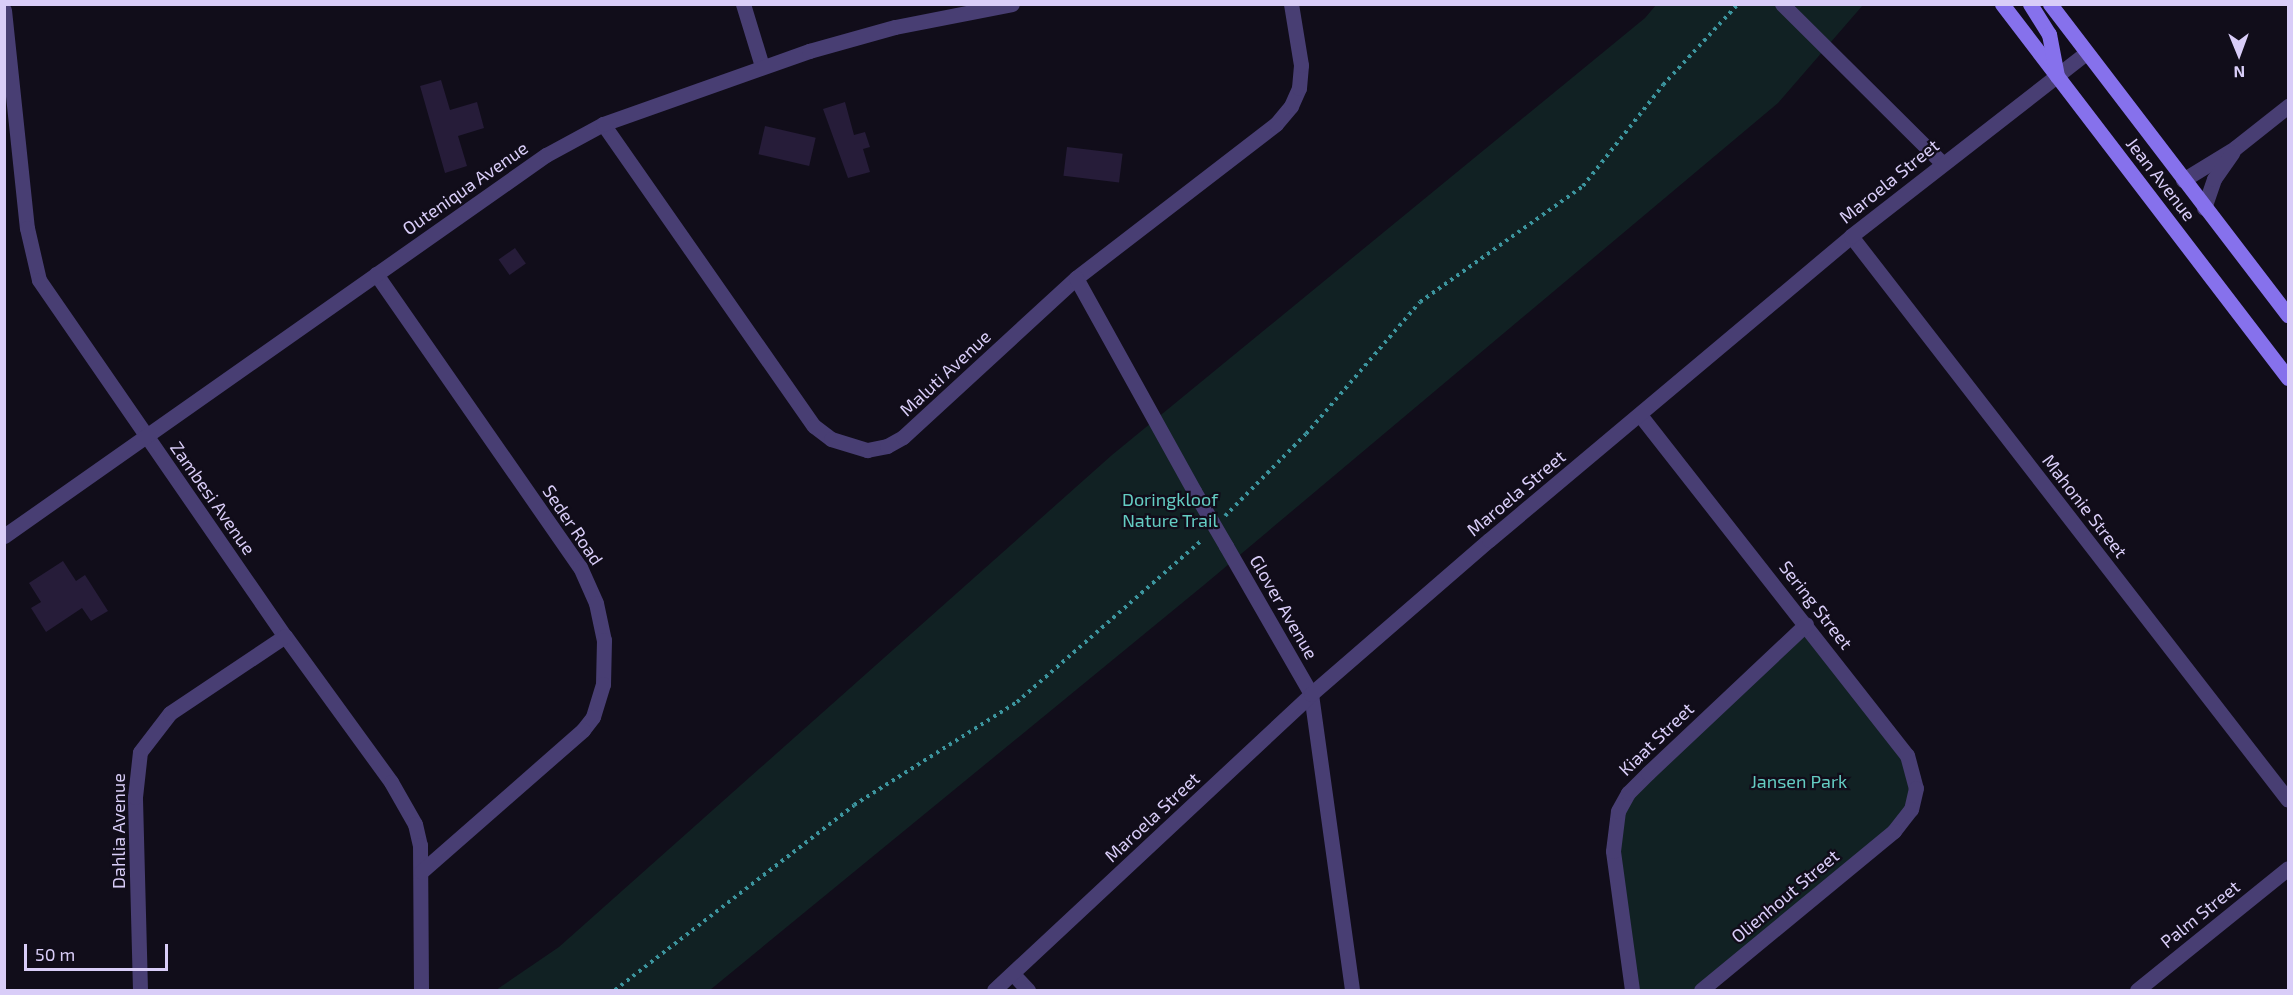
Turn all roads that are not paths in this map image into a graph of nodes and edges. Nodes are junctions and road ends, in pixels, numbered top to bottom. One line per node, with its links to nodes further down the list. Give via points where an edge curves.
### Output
1 (743, 4): 10 (street)
2 (1012, 4): 10 (street, Outeniqua Avenue, via 896,27)
3 (1291, 4): 20 (street, Maluti Avenue, via 1301,65 1299,88 1291,106 1276,124)
4 (2002, 4): 11 (main road, Jean Avenue)
5 (2030, 4): 11 (main road, via 2049,34)
6 (2050, 4): 9 (main road, Jean Avenue)
7 (1784, 6): 15 (street)
8 (4, 10): 24 (street, Zambesi Avenue, via 27,228 39,280)
9 (2086, 53): 11 (street, Maroela Street); 16 (main road, Jean Avenue)
10 (762, 66): 13 (street, Outeniqua Avenue)
11 (2057, 76): 15 (street, Maroela Street); 22 (main road, Jean Avenue)
12 (2289, 106): 14 (street)
13 (603, 124): 19 (street, Outeniqua Avenue, via 546,155); 20 (street, Maluti Avenue, via 794,400 814,426 847,446 867,450 903,437)
14 (2235, 148): 16 (street); 17 (street, via 2214,180)
15 (1942, 163): 18 (street, Maroela Street)
16 (2183, 180): 17 (main road, Jean Avenue)
17 (2205, 208): 21 (main road, Jean Avenue)
18 (1851, 236): 23 (street, Maroela Street); 29 (street, Mahonie Street)
19 (376, 274): 24 (street, Outeniqua Avenue); 32 (street, Seder Road, via 580,567 596,603 604,648 599,701 583,730)
20 (1076, 278): 28 (street, Glover Avenue, bridge)
21 (2289, 315)
22 (2289, 378)
23 (1640, 415): 26 (street, Sering Street); 28 (street, Maroela Street)
24 (147, 437): 25 (street, Outeniqua Avenue); 27 (street, Zambesi Avenue)
25 (4, 537)
26 (1806, 624): 30 (street, Sering Street, via 1912,766 1915,796); 39 (street, Kiaat Street, via 1648,773 1618,811 1613,851)
27 (285, 636): 32 (street, Zambesi Avenue, via 391,782 415,824); 34 (street, Dahlia Avenue, via 170,713 140,752 135,798)
28 (1311, 694): 33 (street, Maroela Street); 38 (street, Glover Avenue)
29 (2289, 800)
30 (1894, 831): 40 (street, Olienhout Street)
31 (2289, 868): 41 (street, Palm Street)
32 (421, 872): 35 (street, Zambesi Avenue)
33 (1013, 974): 36 (street, Maroela Street); 37 (street)
34 (140, 990)
35 (421, 990)
36 (994, 990)
37 (1028, 990)
38 (1352, 990)
39 (1632, 990)
40 (1701, 990)
41 (2137, 990)

